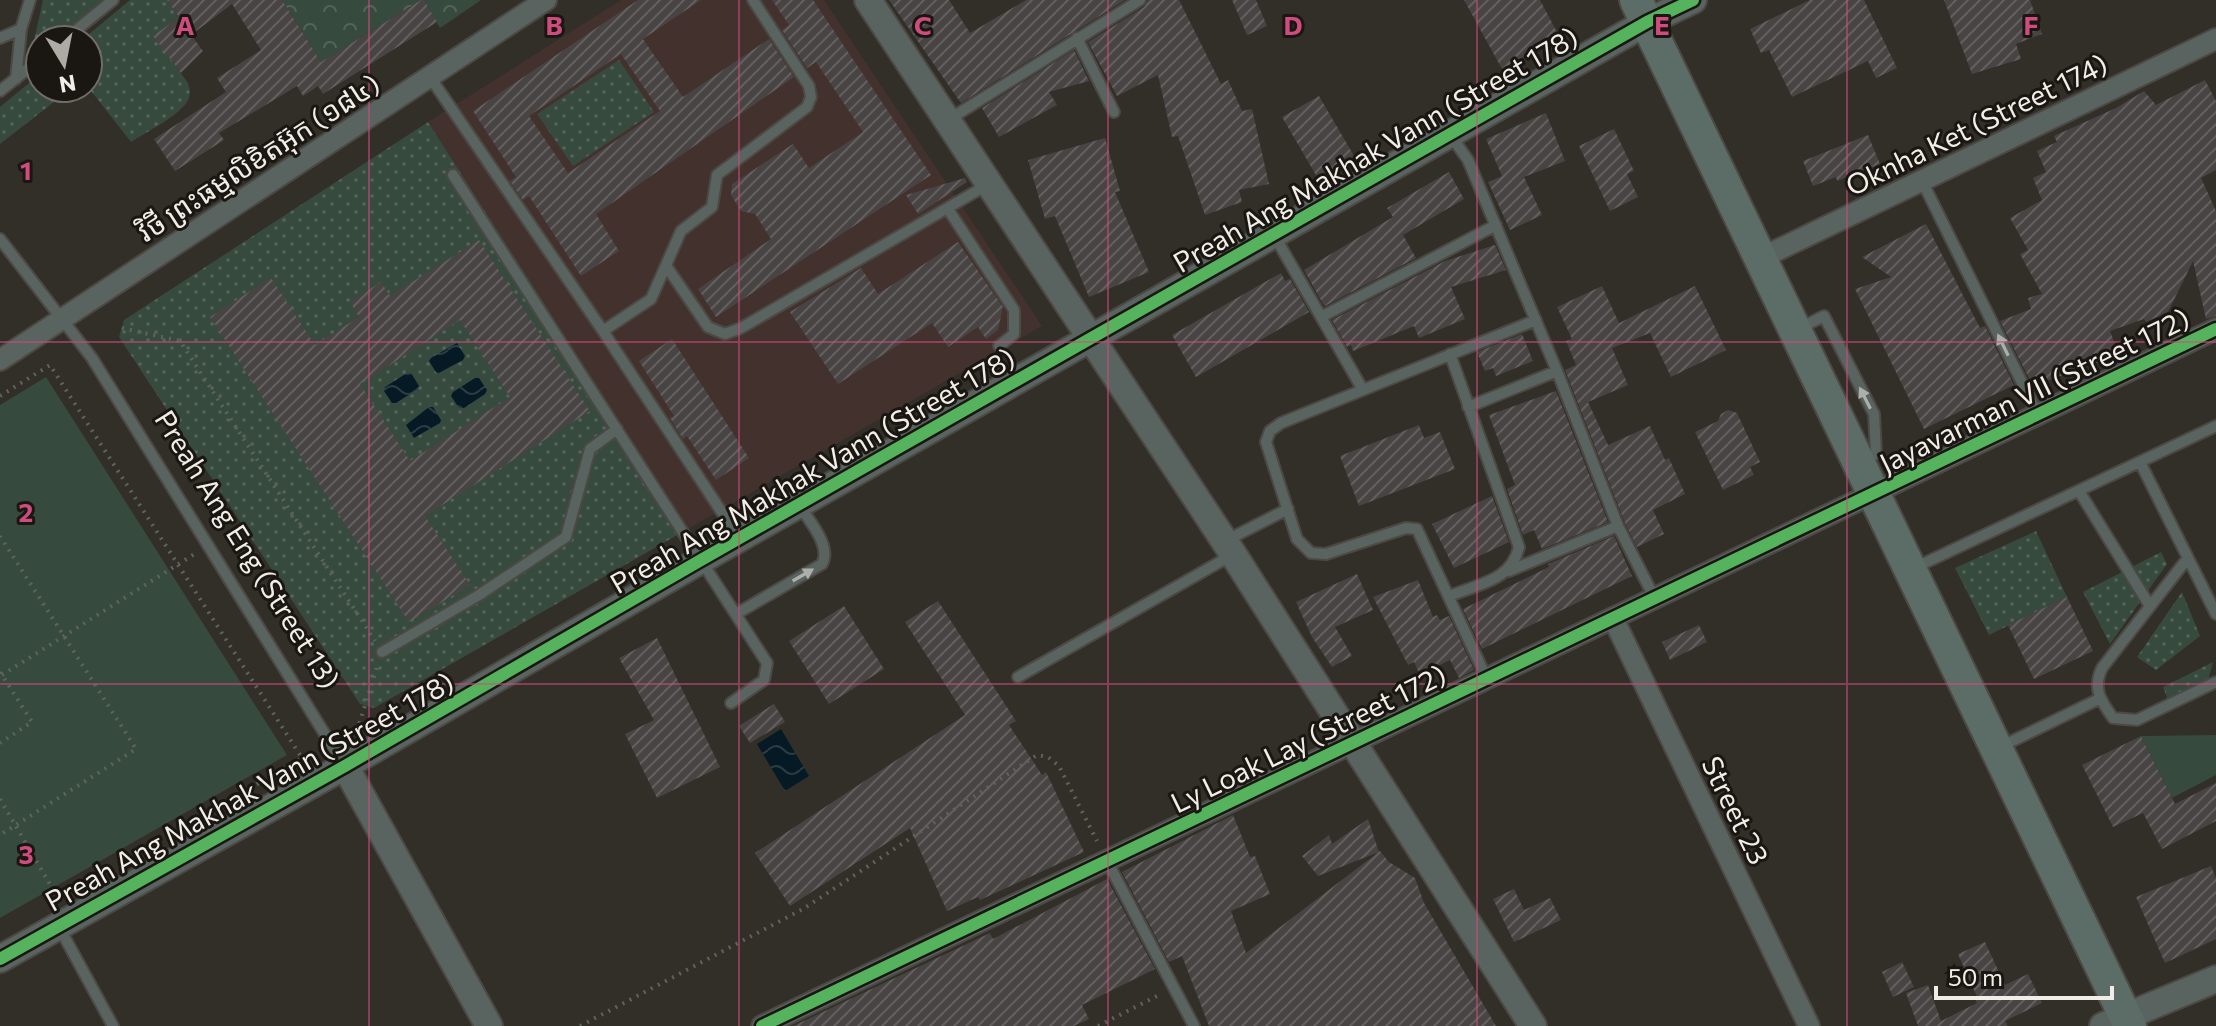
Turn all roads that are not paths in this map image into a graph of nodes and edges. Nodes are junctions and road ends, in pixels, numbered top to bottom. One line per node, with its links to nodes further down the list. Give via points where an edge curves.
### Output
1 (30, 0): 10 (lane)
2 (113, 0): 9 (lane)
3 (546, 0): 15 (street, វិថី ព្រះធម្មលិខិតអ៊ុក (១៨៤))
4 (753, 0): 29 (lane, via 811,97 807,107 717,175 712,207 681,231)
5 (868, 0): 19 (street)
6 (1140, 0): 12 (lane)
7 (1693, 0): 8 (street, Preah Ang Makhak Vann (Street 178))
8 (1642, 11): 20 (street, Preah Ang Makhak Vann (Street 178)); 28 (main road)
9 (84, 24)
10 (21, 29): 11 (lane); 16 (lane)
11 (0, 38)
12 (1077, 38): 18 (lane); 19 (lane)
13 (2216, 39): 22 (street, Oknha Ket (Street 174))
14 (24, 72): 16 (lane)
15 (430, 77): 31 (street, វិថី ព្រះធម្មលិខិតអ៊ុក (១៨៤)); 34 (lane)
16 (16, 79): 17 (lane)
17 (0, 91)
18 (1114, 112)
19 (947, 121): 23 (street)
20 (1450, 135): 25 (lane, via 1468,160); 26 (street, Preah Ang Makhak Vann (Street 178))
21 (453, 175): 44 (lane)
22 (1922, 181): 28 (street, Oknha Ket (Street 174)); 42 (lane, one-way to 22)
23 (989, 184): 24 (lane); 35 (street)
24 (948, 209): 29 (lane, via 725,334 708,327); 36 (lane, via 1014,310 1014,334)
25 (1496, 225): 30 (lane); 32 (lane)
26 (1273, 234): 30 (lane); 35 (street, Preah Ang Makhak Vann (Street 178))
27 (0, 239): 31 (lane, Preah Ang Eng (Street 13))
28 (1761, 258): 47 (main road)
29 (667, 267): 34 (lane, via 651,299)
30 (1321, 317): 40 (lane)
31 (64, 318): 38 (street, វិថី ព្រះធម្មលិខិតអ៊ុក (១៨៤)); 71 (lane, Preah Ang Eng (Street 13))
32 (1536, 320): 37 (lane); 39 (lane)
33 (2216, 329): 42 (street, Jayavarman VII (Street 172))
34 (603, 331): 51 (lane)
35 (1092, 338): 48 (street, Preah Ang Makhak Vann (Street 178)); 52 (street)
36 (999, 346)
37 (1450, 354): 40 (lane); 41 (lane)
38 (0, 360)
39 (1557, 371): 41 (lane); 50 (lane)
40 (1363, 390): 49 (lane, via 1270,431 1266,442)
41 (1468, 407): 56 (lane, via 1519,547)
42 (2038, 415): 47 (street, Jayavarman VII (Street 172))
43 (2216, 426): 45 (lane)
44 (617, 429): 54 (lane); 63 (lane, via 590,449 566,537)
45 (2140, 462): 46 (lane); 53 (lane)
46 (2079, 491): 55 (lane); 59 (lane)
47 (1874, 494): 55 (main road); 58 (street, Ly Loak Lay (Street 172))
48 (799, 504): 51 (street, Preah Ang Makhak Vann (Street 178)); 60 (lane, one-way to 48, via 822,564 825,548)
49 (1288, 509): 52 (lane); 57 (lane, via 1297,539 1311,553 1326,554 1417,529)
50 (1618, 526): 56 (lane); 58 (lane)
51 (739, 538): 54 (street, Preah Ang Makhak Vann (Street 178))
52 (1229, 548): 64 (lane); 69 (street)
53 (2187, 559): 59 (lane); 61 (lane)
54 (701, 560): 60 (lane); 71 (street, Preah Ang Makhak Vann (Street 178))
55 (1911, 570): 70 (main road)
56 (1507, 572): 57 (lane)
57 (1450, 596): 65 (lane)
58 (1655, 599): 62 (street, Ly Loak Lay (Street 172))
59 (2150, 606): 67 (lane, via 2102,668 2096,679)
60 (736, 614): 68 (lane, via 767,663 767,672 764,680)
61 (2216, 614)
62 (1613, 618): 65 (street, Ly Loak Lay (Street 172)); 82 (street, Street 23)
63 (382, 652)
64 (1018, 677)
65 (1487, 679): 69 (street, Ly Loak Lay (Street 172))
66 (2216, 682): 67 (lane, via 2137,720 2113,718)
67 (2099, 699): 70 (lane)
68 (731, 703)
69 (1353, 743): 72 (street, Ly Loak Lay (Street 172)); 81 (street)
70 (1997, 749): 76 (main road)
71 (345, 766): 73 (street, Preah Ang Makhak Vann (Street 178)); 78 (street, Preah Ang Eng (Street 13))
72 (1107, 861): 79 (street, Ly Loak Lay (Street 172)); 80 (lane)
73 (58, 926): 74 (street, Preah Ang Makhak Vann (Street 178)); 77 (lane)
74 (0, 959)
75 (2216, 979): 76 (street)
76 (2120, 1023)
77 (113, 1026)
78 (489, 1026)
79 (762, 1026)
80 (1194, 1026)
81 (1533, 1026)
82 (1809, 1026)

